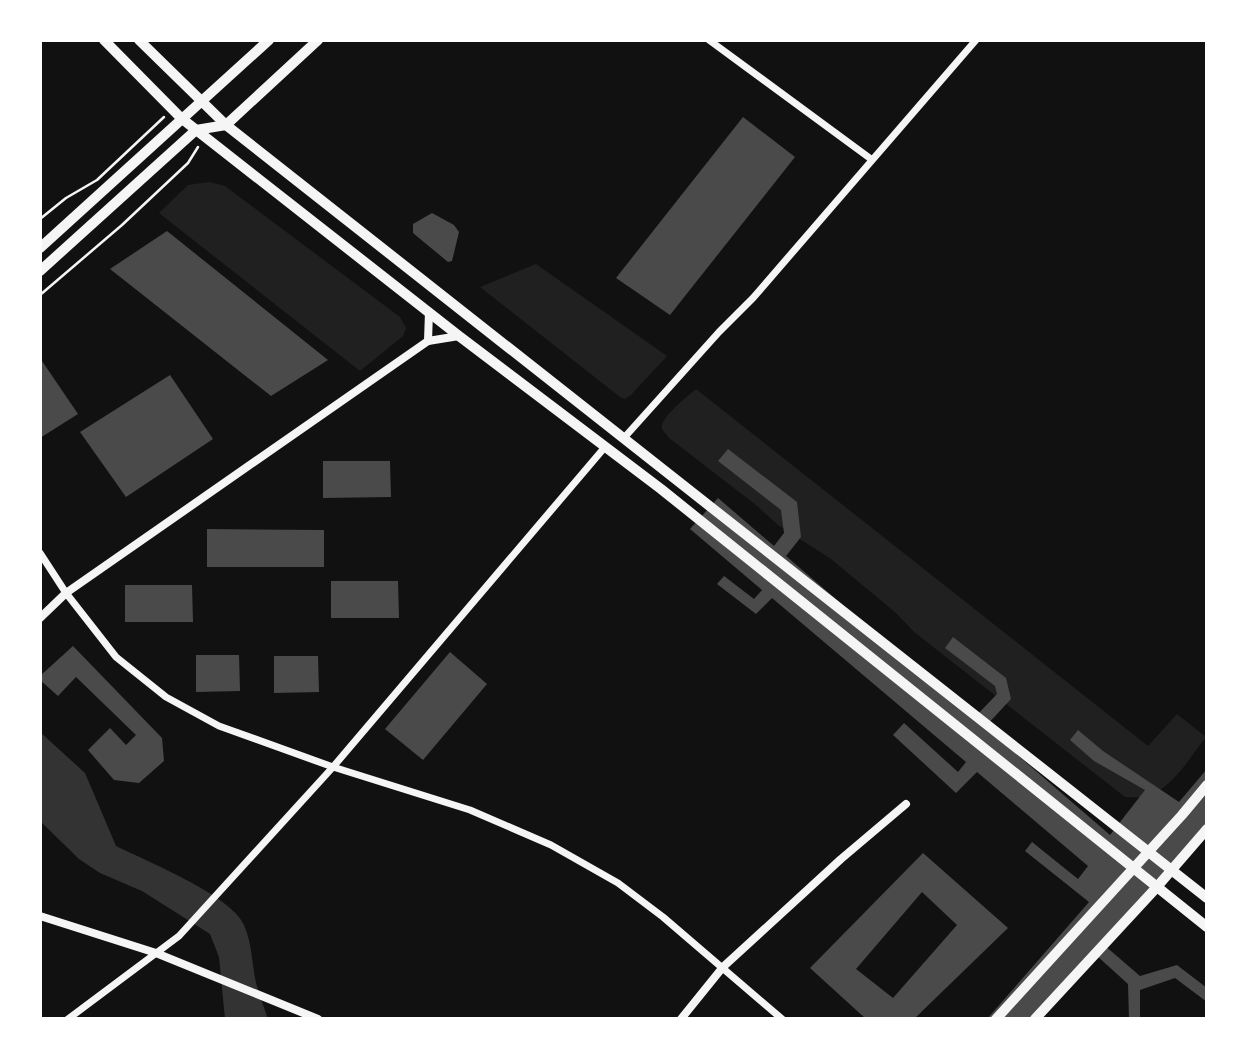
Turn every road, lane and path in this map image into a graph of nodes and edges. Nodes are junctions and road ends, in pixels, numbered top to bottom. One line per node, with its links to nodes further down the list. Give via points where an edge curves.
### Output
1 (104, 40): 8 (main road)
2 (139, 40): 7 (main road)
3 (269, 40): 7 (main road)
4 (318, 40): 10 (main road)
5 (709, 40): 12 (street)
6 (976, 40): 12 (street)
7 (200, 101): 9 (main road); 10 (main road)
8 (172, 110): 9 (main road); 13 (path, via 97,180)
9 (181, 118): 11 (main road); 14 (main road)
10 (226, 125): 11 (main road); 20 (main road)
11 (200, 133): 15 (main road); 16 (path, via 188,163); 17 (main road)
12 (872, 159): 20 (street)
13 (40, 219)
14 (40, 247)
15 (40, 271)
16 (40, 295)
17 (429, 312): 18 (main road); 19 (street)
18 (459, 336): 19 (street); 21 (main road)
19 (428, 341): 23 (street)
20 (623, 439): 29 (main road)
21 (605, 447): 25 (street); 30 (main road)
22 (40, 553): 23 (street)
23 (66, 593): 24 (street); 25 (street, via 116,657 166,696 219,726)
24 (40, 618)
25 (333, 767): 36 (street, via 179,936); 37 (street, via 470,810 551,845 618,883)
26 (1207, 785): 29 (main road)
27 (906, 804): 37 (street)
28 (1207, 829): 31 (main road)
29 (1148, 852): 30 (main road); 31 (main road)
30 (1133, 868): 32 (main road); 42 (main road)
31 (1173, 870): 32 (main road); 33 (main road)
32 (1156, 888): 35 (main road); 43 (main road)
33 (1207, 898)
34 (40, 916): 36 (street)
35 (1207, 927)
36 (156, 953): 38 (street); 39 (street)
37 (723, 967): 40 (street); 41 (street)
38 (68, 1019)
39 (318, 1019)
40 (681, 1019)
41 (782, 1019)
42 (996, 1019)
43 (1035, 1019)

